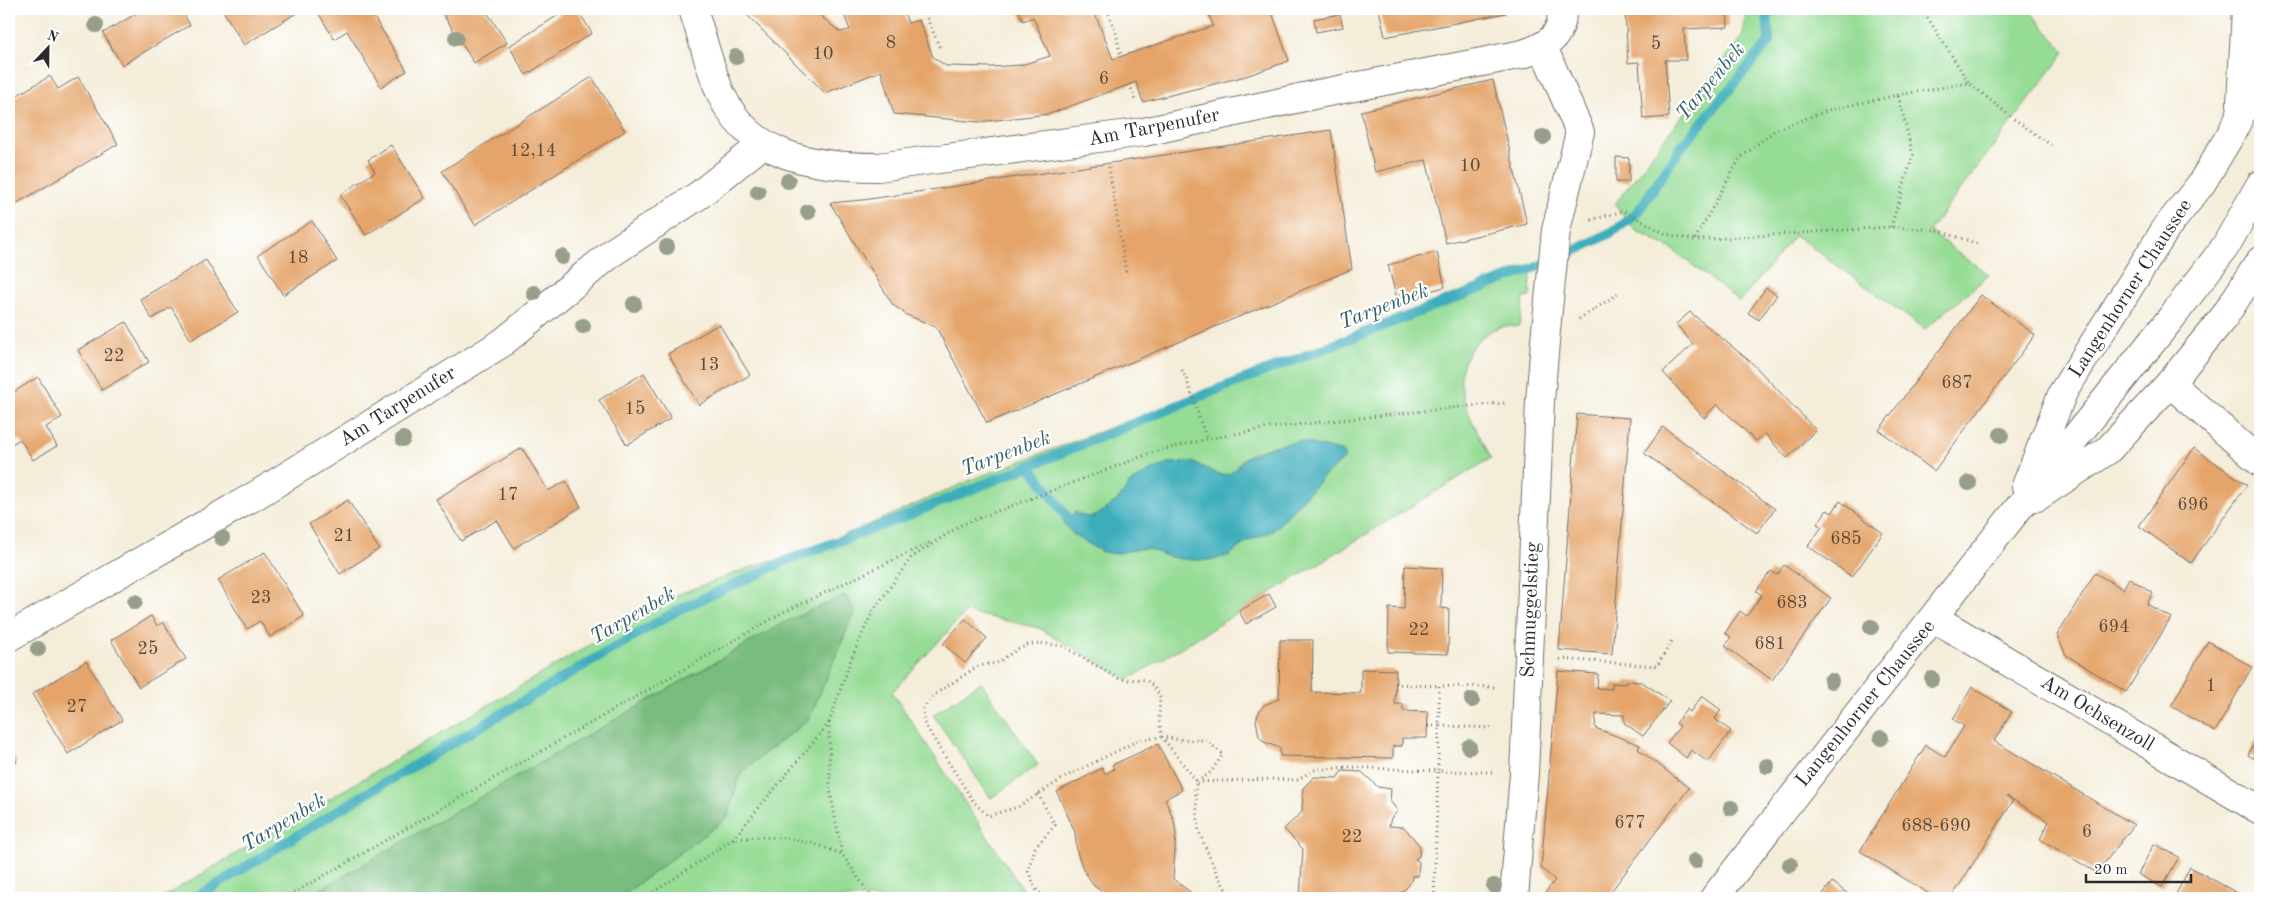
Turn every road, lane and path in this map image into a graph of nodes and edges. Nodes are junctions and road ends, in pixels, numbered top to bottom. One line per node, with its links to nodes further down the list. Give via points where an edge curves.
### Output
1 (693, 9): 14 (street, Am Tarpenufer, via 720,92 731,112)
2 (923, 9): 8 (path)
3 (1107, 9): 9 (path)
4 (1562, 9): 7 (street, via 1558,30)
5 (1922, 9): 11 (path)
6 (2246, 9): 13 (street)
7 (1543, 47): 14 (street, Am Tarpenufer, via 1523,54 1325,92 1144,132 878,167 844,167 798,160); 25 (street, Schmuggelstieg, via 1580,132 1556,230)
8 (940, 48)
9 (1121, 57)
10 (2260, 75): 13 (street, Langenhorner Chaussee)
11 (1970, 83): 12 (path); 15 (path)
12 (1898, 95): 19 (path, via 1913,155); 20 (path, via 1829,110 1775,130 1740,158)
13 (2240, 113): 31 (street, Langenhorner Chaussee, via 2201,184 2167,227 2063,392)
14 (763, 144): 34 (street, Am Tarpenufer, via 699,195 613,252 502,343 258,494)
15 (2051, 145)
16 (1111, 181): 23 (path)
17 (2260, 185): 31 (street, Langenhorner Chaussee, via 2225,247 2195,288)
18 (1624, 211): 20 (path, via 1666,234)
19 (1891, 227): 20 (path); 21 (path, via 1937,230)
20 (1695, 240)
21 (1978, 244)
22 (2260, 261): 27 (street, Langenhorner Chaussee, via 2224,317)
23 (1126, 273)
24 (1621, 292): 25 (path, via 1573,322)
25 (1546, 326): 28 (street, Schmuggelstieg)
26 (1182, 370): 29 (path, via 1191,387)
27 (2170, 384): 30 (street); 31 (street, Langenhorner Chaussee, via 2108,450)
28 (1540, 401): 29 (path, via 1364,417); 36 (street, Schmuggelstieg)
29 (1207, 439): 32 (path, via 1154,452 1031,497 961,525)
30 (2260, 462)
31 (2017, 510): 33 (street, Langenhorner Chaussee)
32 (938, 538): 40 (path, via 911,558 873,611 851,659); 52 (path, via 784,612)
33 (1934, 618): 49 (street, Am Ochsenzoll); 59 (street, Langenhorner Chaussee)
34 (9, 636)
35 (1672, 641): 36 (path, via 1657,666)
36 (1530, 656): 39 (street, Schmuggelstieg)
37 (1395, 684): 38 (path)
38 (1439, 686): 39 (path); 42 (path)
39 (1528, 688): 43 (street, Schmuggelstieg)
40 (829, 723): 50 (path); 51 (path, via 830,790)
41 (1428, 726): 42 (path)
42 (1439, 726): 43 (path); 45 (path)
43 (1526, 730): 46 (street, Schmuggelstieg)
44 (1162, 737): 47 (path); 47 (path, via 1205,740 1223,754 1211,772); 48 (path, via 1139,740 1094,761); 48 (path, via 1160,696 1148,682 1138,678 1119,679 1063,646 1052,643 1028,645 997,662 978,666 934,696 924,710 924,723 973,801 988,816 1018,807)
45 (1438, 771): 46 (path); 47 (path, via 1348,767 1314,770 1297,780); 57 (path)
46 (1524, 773): 58 (street, Schmuggelstieg)
47 (1197, 782): 56 (path, via 1199,832)
48 (1038, 794): 55 (path, via 1055,825 1035,848 1028,871 1037,891)
49 (2260, 810)
50 (733, 839): 51 (path, via 787,838); 53 (path)
51 (842, 854): 54 (path)
52 (285, 898)
53 (645, 898)
54 (872, 898)
55 (1048, 898)
56 (1231, 898)
57 (1434, 898)
58 (1514, 898)
59 (1714, 898)

